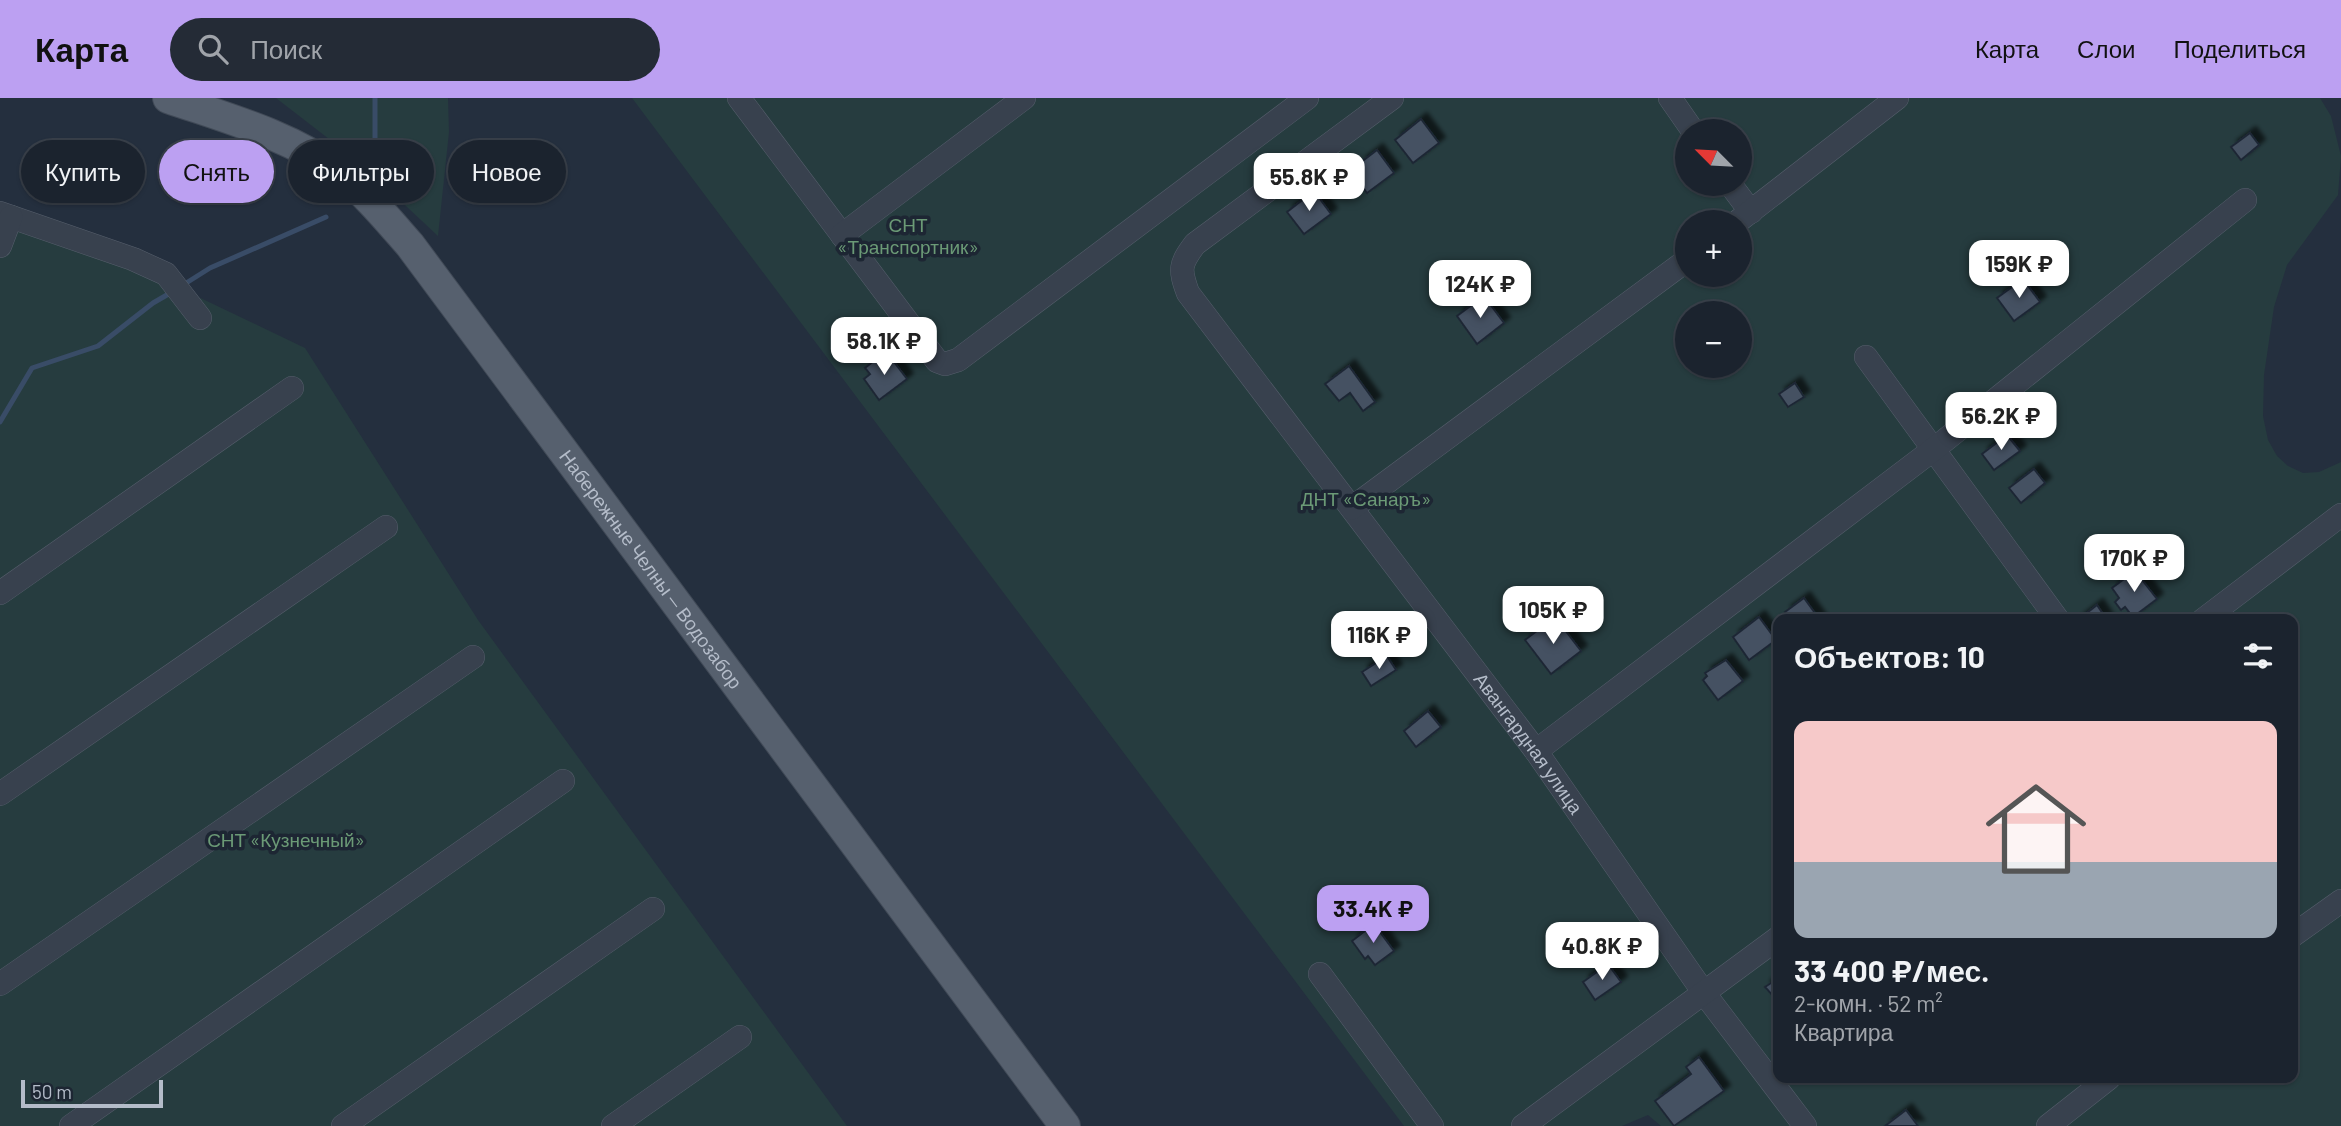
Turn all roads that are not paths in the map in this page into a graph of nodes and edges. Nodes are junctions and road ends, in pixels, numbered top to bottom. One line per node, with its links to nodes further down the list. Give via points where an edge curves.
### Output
1 (168, 98): 41 (main road, Набережные Челны — Водозабор, via 305,151 339,172 410,245)
2 (740, 98): 12 (street)
3 (1024, 98): 12 (street)
4 (1307, 98): 12 (street, via 958,360 945,364 937,361)
5 (1392, 98): 19 (street, Авангардная улица, via 1195,244 1183,261 1181,274 1188,293)
6 (1670, 98): 8 (street)
7 (1897, 98): 10 (street)
8 (1685, 119)
9 (2245, 200): 18 (street)
10 (1752, 211)
11 (5, 215): 13 (street); 15 (street, via 166,274)
12 (842, 235)
13 (0, 246)
14 (1675, 269): 19 (street)
15 (200, 318)
16 (1866, 357): 18 (street)
17 (292, 388): 22 (street)
18 (1934, 449): 23 (street); 26 (street)
19 (1352, 508): 26 (street, Авангардная улица)
20 (2341, 515): 24 (street)
21 (386, 527): 28 (street)
22 (0, 593)
23 (2054, 614)
24 (2211, 614)
25 (473, 657): 34 (street)
26 (1536, 751): 35 (street, Авангардная улица)
27 (563, 781): 38 (street)
28 (0, 794)
29 (2341, 901): 31 (street)
30 (653, 909): 39 (street)
31 (2298, 932)
32 (1773, 941): 35 (street)
33 (1320, 974): 42 (street)
34 (0, 984)
35 (1704, 993): 43 (street); 44 (street, Авангардная улица)
36 (740, 1037): 40 (street)
37 (2103, 1083): 45 (street)
38 (71, 1126)
39 (343, 1126)
40 (613, 1126)
41 (1065, 1126)
42 (1432, 1126)
43 (1523, 1126)
44 (1805, 1126)
45 (2048, 1126)

